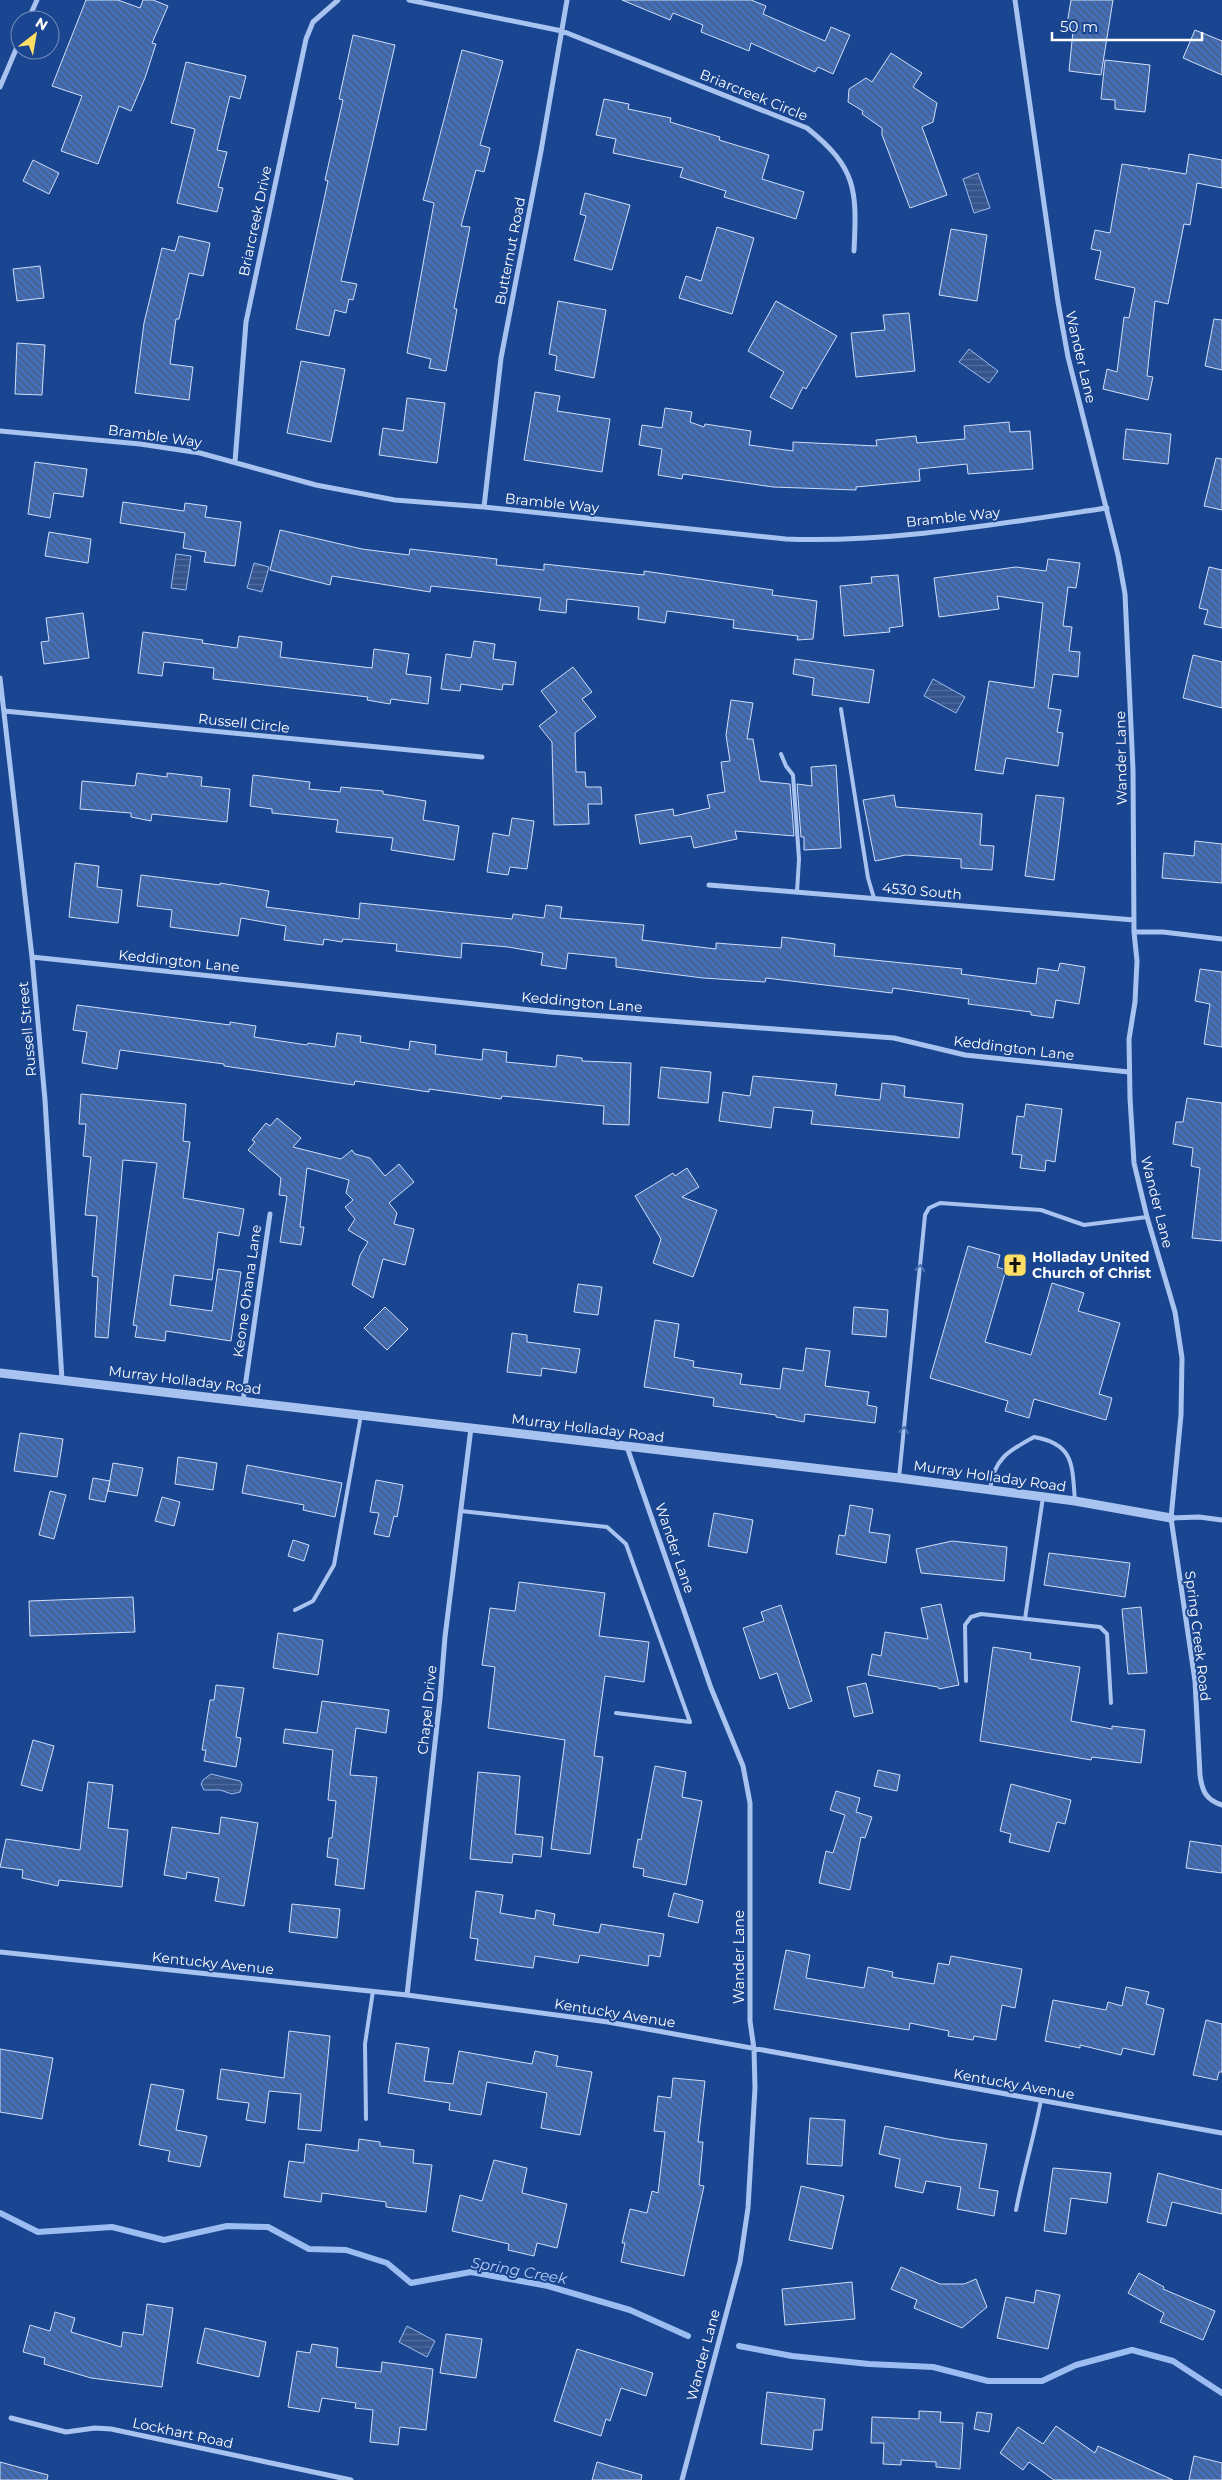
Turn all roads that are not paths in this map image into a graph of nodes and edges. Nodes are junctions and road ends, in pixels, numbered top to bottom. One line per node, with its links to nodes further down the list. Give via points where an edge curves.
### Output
1 (338, 0): 10 (street, Briarcreek Drive, via 313,22 306,39 246,322)
2 (409, 0): 5 (street)
3 (567, 0): 5 (street, Butternut Road)
4 (1015, 0): 12 (street, Wander Lane, via 1058,302 1068,356)
5 (562, 31): 8 (street, Briarcreek Circle, via 807,128 827,144 842,163 853,187 856,204); 11 (street, Butternut Road, via 501,358)
6 (11, 60): 7 (street)
7 (0, 87)
8 (854, 251)
9 (0, 431): 10 (street, Bramble Way, via 140,444)
10 (234, 462): 11 (street, Bramble Way, via 316,485 395,500)
11 (484, 507): 12 (street, Bramble Way, via 721,533 823,540 960,529)
12 (1107, 508): 21 (street, Wander Lane, via 1128,621 1134,770)
13 (0, 678): 15 (street, Russell Street)
14 (841, 709): 20 (lane)
15 (4, 711): 17 (street, Russell Circle); 24 (street, Russell Street)
16 (781, 754): 19 (lane, via 793,776 799,860)
17 (482, 757)
18 (709, 885): 19 (street, 4530 South)
19 (797, 892): 20 (street, 4530 South)
20 (874, 898): 21 (street, 4530 South)
21 (1134, 920): 22 (street, Wander Lane)
22 (1134, 932): 23 (street); 25 (street, Wander Lane, via 1136,982 1129,1039)
23 (1222, 938)
24 (32, 957): 25 (street, Keddington Lane, via 550,1012 894,1038 964,1055); 29 (street, Russell Street, via 45,1100)
25 (1129, 1072): 27 (street, Wander Lane, via 1134,1163)
26 (270, 1214): 30 (street, Keone Ohana Lane)
27 (1147, 1217): 34 (lane, one-way to 27, via 925,1214 929,1208 940,1203 1041,1210 1084,1225); 39 (street, Wander Lane, via 1175,1312 1182,1358 1181,1415)
28 (0, 1372): 29 (street, Murray Holladay Road)
29 (62, 1380): 30 (street, Murray Holladay Road)
30 (242, 1401): 31 (street, Murray Holladay Road)
31 (361, 1415): 32 (street, Murray Holladay Road); 41 (lane, via 334,1565 313,1601)
32 (471, 1428): 33 (street, Murray Holladay Road); 38 (street, Chapel Drive)
33 (627, 1447): 34 (street, Murray Holladay Road); 50 (street, Wander Lane, via 743,1766 750,1803 750,2021)
34 (899, 1478): 35 (street, Murray Holladay Road)
35 (990, 1490): 36 (street, Murray Holladay Road); 37 (lane, via 992,1474 1000,1460 1034,1437 1050,1440 1065,1450 1072,1464)
36 (1043, 1497): 37 (street, Murray Holladay Road); 42 (lane)
37 (1075, 1501): 39 (street, Murray Holladay Road)
38 (461, 1511): 45 (lane, via 607,1527 626,1544 690,1722); 49 (street, Chapel Drive)
39 (1171, 1518): 40 (street); 46 (street, Spring Creek Road, via 1195,1681 1202,1790 1209,1800)
40 (1222, 1520)
41 (295, 1610)
42 (1025, 1619): 43 (lane, via 981,1614 967,1620); 44 (lane, via 1100,1627 1106,1631)
43 (966, 1681)
44 (1111, 1703)
45 (616, 1714)
46 (1222, 1805)
47 (0, 1952): 48 (street, Kentucky Avenue)
48 (373, 1991): 49 (street, Kentucky Avenue); 52 (lane, via 365,2044)
49 (407, 1995): 50 (street, Kentucky Avenue, via 608,2022)
50 (754, 2049): 51 (street, Kentucky Avenue); 57 (street, Wander Lane, via 752,2153 740,2262)
51 (1041, 2100): 53 (street, Kentucky Avenue); 54 (lane)
52 (366, 2119)
53 (1222, 2132)
54 (1016, 2210)
55 (11, 2418): 56 (street, Lockhart Road, via 66,2432 111,2429)
56 (351, 2480)
57 (682, 2480)

